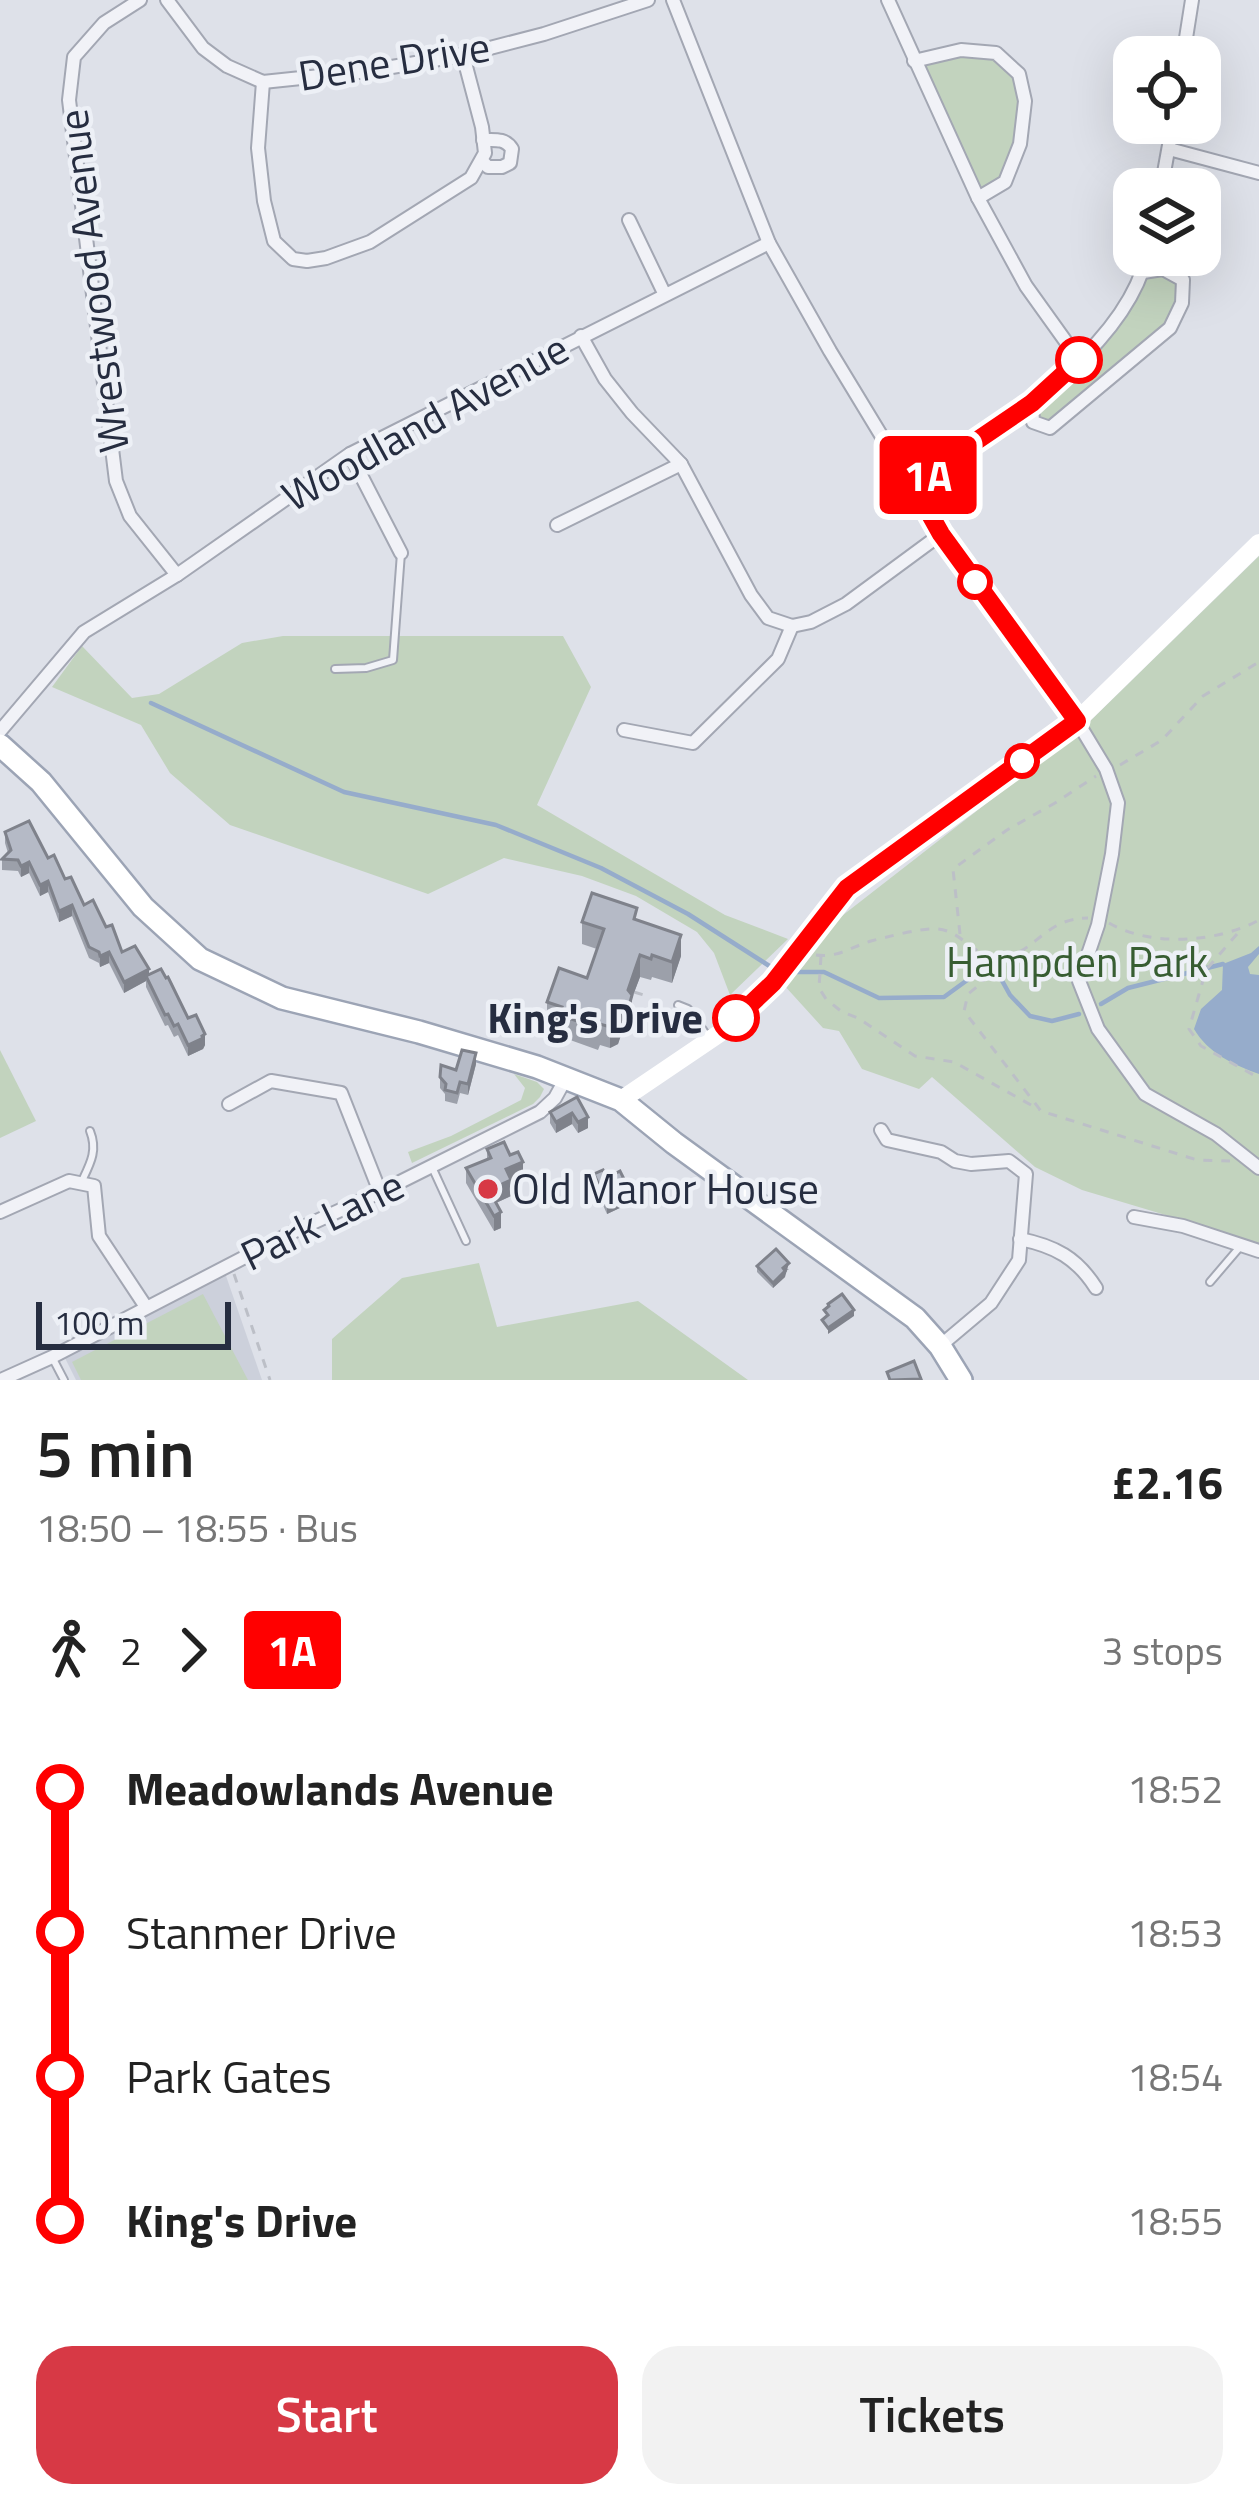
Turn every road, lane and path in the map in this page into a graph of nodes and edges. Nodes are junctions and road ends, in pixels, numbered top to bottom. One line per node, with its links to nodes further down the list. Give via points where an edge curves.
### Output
1 (140, 0): 33 (street, Wrestwood Avenue, via 104,23 74,57 69,100 116,481 130,516)
2 (167, 0): 10 (street, Dene Drive, via 202,48)
3 (648, 0): 8 (street, Dene Drive)
4 (673, 0): 19 (street)
5 (888, 0): 9 (street)
6 (1192, 0): 7 (street)
7 (1187, 36)
8 (463, 55): 10 (street, Dene Drive); 11 (street)
9 (914, 61): 17 (street); 17 (street, via 996,52 1019,74 1020,144 1005,182)
10 (263, 82): 14 (street, via 264,201 274,241 293,259 326,258 370,242 471,178)
11 (484, 140): 14 (street); 14 (street, via 512,149 502,167)
12 (1170, 144): 13 (street)
13 (1169, 149): 15 (street); 16 (street)
14 (482, 161)
15 (1165, 168)
16 (1259, 173)
17 (978, 198): 24 (street)
18 (628, 220): 22 (street)
19 (769, 242): 22 (street, Woodland Avenue); 28 (street)
20 (1141, 276): 24 (street, via 1117,320)
21 (1176, 276): 25 (street, via 1183,280 1182,303 1170,328 1050,428 1034,422)
22 (664, 293): 23 (street, Woodland Avenue)
23 (581, 335): 26 (street, Woodland Avenue); 27 (street, via 605,379)
24 (1079, 360): 25 (street)
25 (1032, 403): 28 (street)
26 (350, 454): 32 (street); 33 (street, Woodland Avenue)
27 (681, 464): 29 (street); 34 (street, via 751,596 768,618)
28 (913, 484): 30 (street)
29 (557, 525)
30 (941, 534): 34 (street, via 846,604); 38 (street)
31 (1259, 543): 38 (street)
32 (401, 553): 36 (lane, via 393,660)
33 (177, 575): 37 (street, Woodland Avenue, via 84,632)
34 (792, 626): 39 (street, via 778,659 693,743)
35 (1259, 662): 42 (path, via 1203,696 1162,740)
36 (335, 669)
37 (6, 714): 40 (street, Woodland Avenue)
38 (1077, 721): 42 (street); 47 (street, via 847,888)
39 (624, 730)
40 (0, 731)
41 (0, 745): 54 (main road, via 143,907 200,959 282,998)
42 (1106, 770): 43 (street, via 1118,803); 46 (path, via 953,869)
43 (1099, 918): 45 (path, via 1146,938); 48 (path, via 1049,927 1003,958); 61 (street, via 1079,981 1098,1029 1145,1094)
44 (1259, 920): 45 (path)
45 (1240, 931): 55 (path, via 1206,970 1189,1029 1201,1046)
46 (961, 936): 48 (path); 49 (path, via 937,929)
47 (797, 952): 49 (path); 53 (street)
48 (987, 955): 58 (path, via 983,982 964,1011)
49 (821, 956): 58 (path, via 819,988 842,1012 915,1056 954,1062)
50 (634, 992): 51 (path)
51 (647, 996)
52 (678, 1005): 53 (lane)
53 (710, 1040): 56 (street)
54 (566, 1078): 56 (main road); 62 (street, Park Lane, via 540,1112)
55 (1259, 1078)
56 (621, 1100): 75 (main road, via 915,1318)
57 (229, 1104): 64 (street, via 271,1081 341,1093)
58 (1041, 1111): 61 (path, via 1196,1160)
59 (881, 1130): 67 (street, via 887,1140 955,1161 1019,1167 1026,1174)
60 (90, 1131): 63 (lane, via 94,1156)
61 (1256, 1165)
62 (432, 1167): 64 (street, Park Lane); 68 (lane)
63 (81, 1183): 65 (street, via 70,1180); 74 (street, via 94,1186 99,1236)
64 (380, 1192): 71 (street, Park Lane)
65 (0, 1212)
66 (1134, 1217): 69 (street)
67 (1020, 1239): 73 (street, via 1050,1245 1084,1268); 75 (street, via 1018,1260 991,1303)
68 (466, 1241)
69 (1240, 1245): 70 (street); 72 (lane)
70 (1259, 1251)
71 (231, 1264): 74 (street, Park Lane); 79 (path)
72 (1210, 1282)
73 (1096, 1288)
74 (146, 1307): 76 (street, Park Lane)
75 (940, 1346): 80 (main road)
76 (52, 1357): 77 (street, Park Lane); 78 (lane)
77 (1, 1380)
78 (64, 1380)
79 (270, 1380)
80 (962, 1380)

